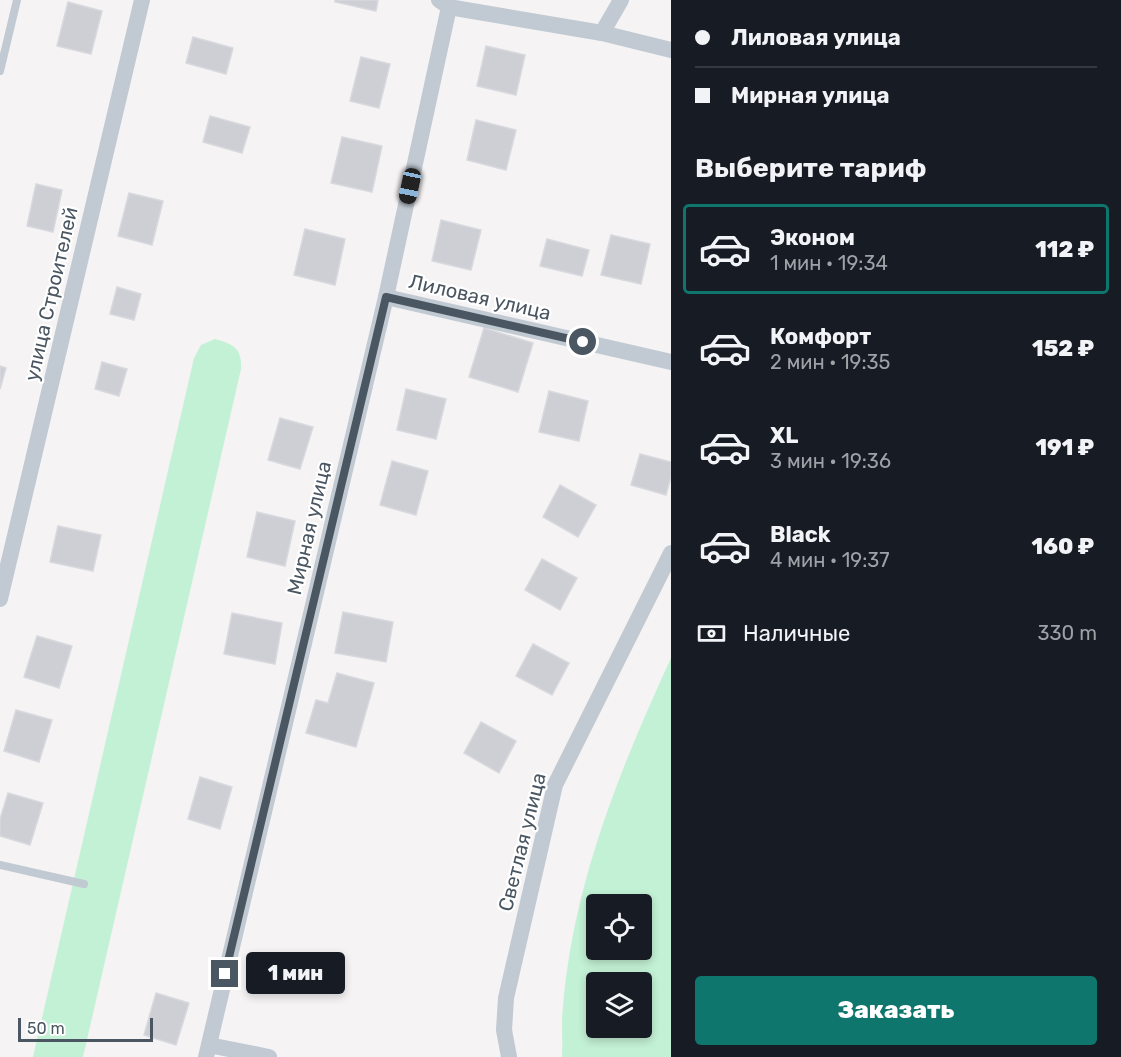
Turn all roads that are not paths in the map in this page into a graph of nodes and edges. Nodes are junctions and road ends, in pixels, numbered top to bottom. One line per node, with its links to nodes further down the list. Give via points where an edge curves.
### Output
1 (16, 0): 7 (lane)
2 (142, 0): 11 (street, улица Строителей)
3 (621, 0): 5 (street)
4 (444, 3): 5 (street); 8 (street, Мирная улица)
5 (602, 33): 6 (street)
6 (671, 50)
7 (0, 71)
8 (386, 297): 9 (street, Лиловая улица); 14 (street, Мирная улица)
9 (671, 362)
10 (671, 553): 16 (street, Светлая улица, via 555,784 506,998 504,1030)
11 (0, 599)
12 (0, 865): 13 (lane)
13 (84, 884)
14 (207, 1051): 15 (street)
15 (269, 1057)
16 (509, 1057)

